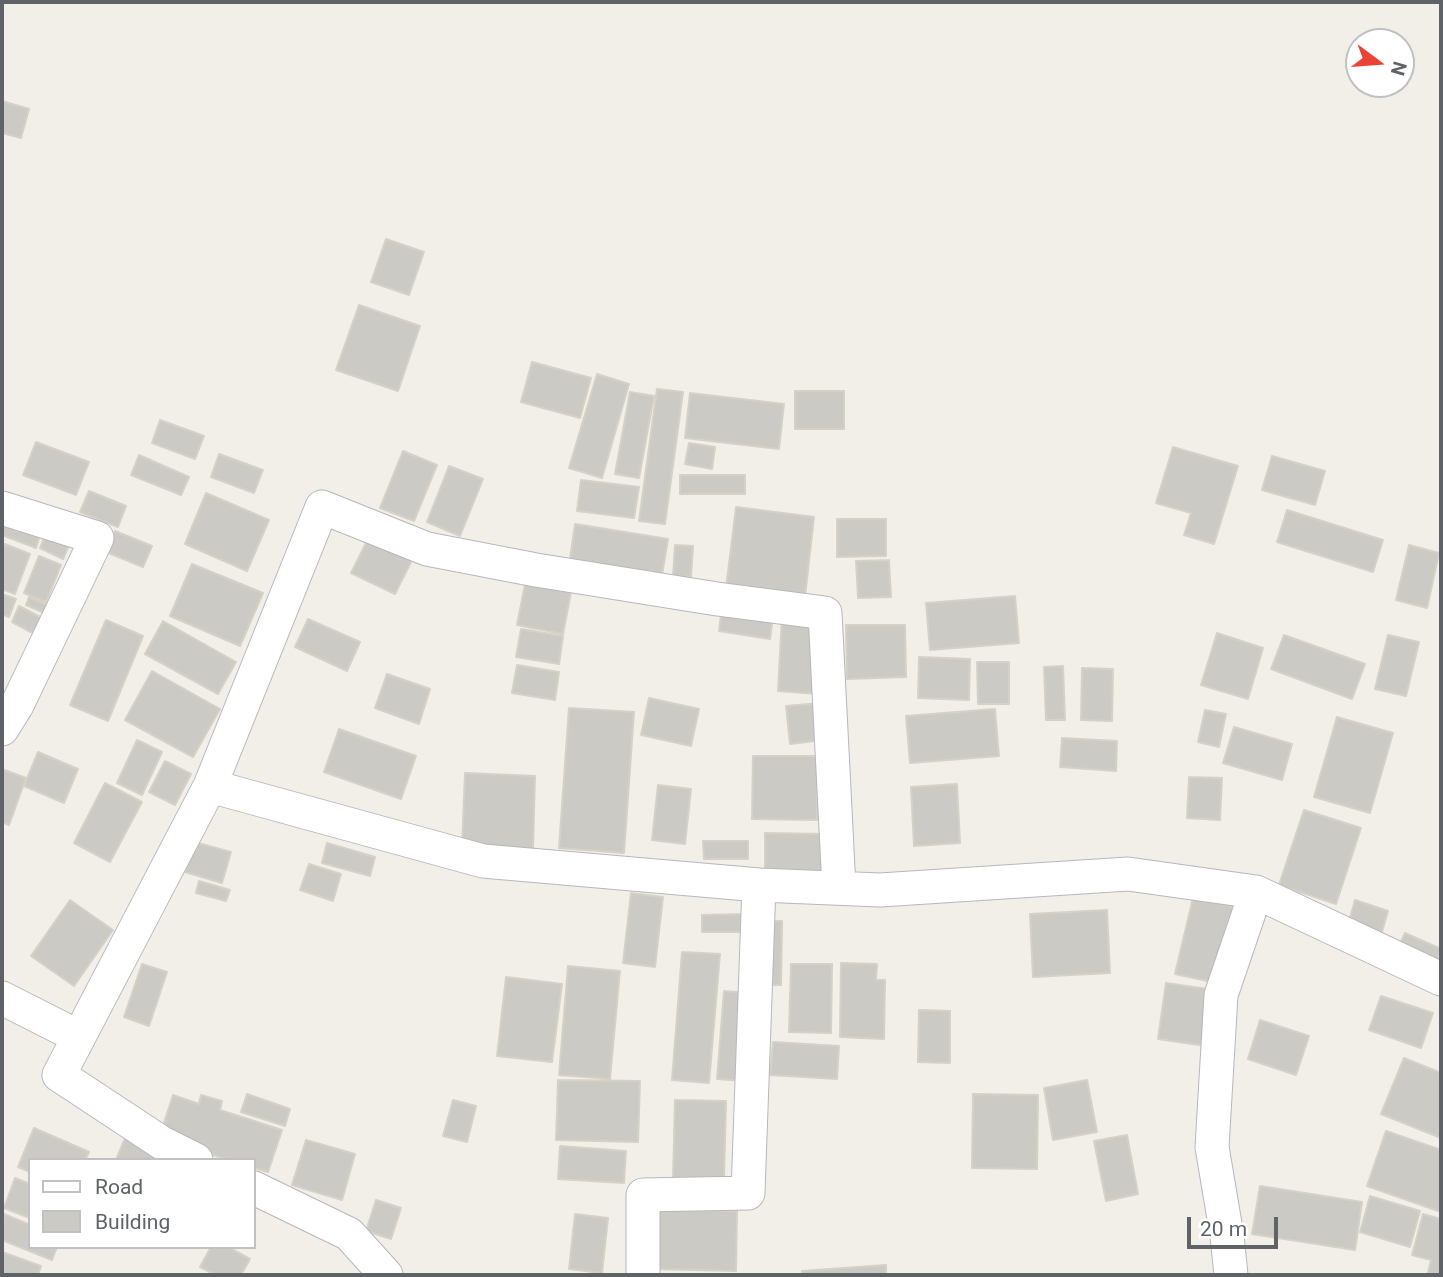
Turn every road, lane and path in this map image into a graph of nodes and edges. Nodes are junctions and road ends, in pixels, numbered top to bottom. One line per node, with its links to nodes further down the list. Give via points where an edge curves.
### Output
1 (2, 508): 2 (street, via 97,538)
2 (2, 729)
3 (210, 786): 4 (street, via 483,861); 5 (street, via 322,507 427,549 825,613); 9 (street)
4 (759, 885): 5 (street); 13 (street, via 748,1193 643,1195)
5 (839, 888): 6 (street, via 880,890 1128,874)
6 (1256, 892): 7 (street); 14 (street, via 1220,1009 1212,1147)
7 (1441, 979)
8 (2, 998): 9 (street)
9 (79, 1037): 10 (street, via 59,1075)
10 (192, 1158)
11 (256, 1189): 12 (street, via 349,1234)
12 (386, 1275)
13 (643, 1275)
14 (1231, 1275)

